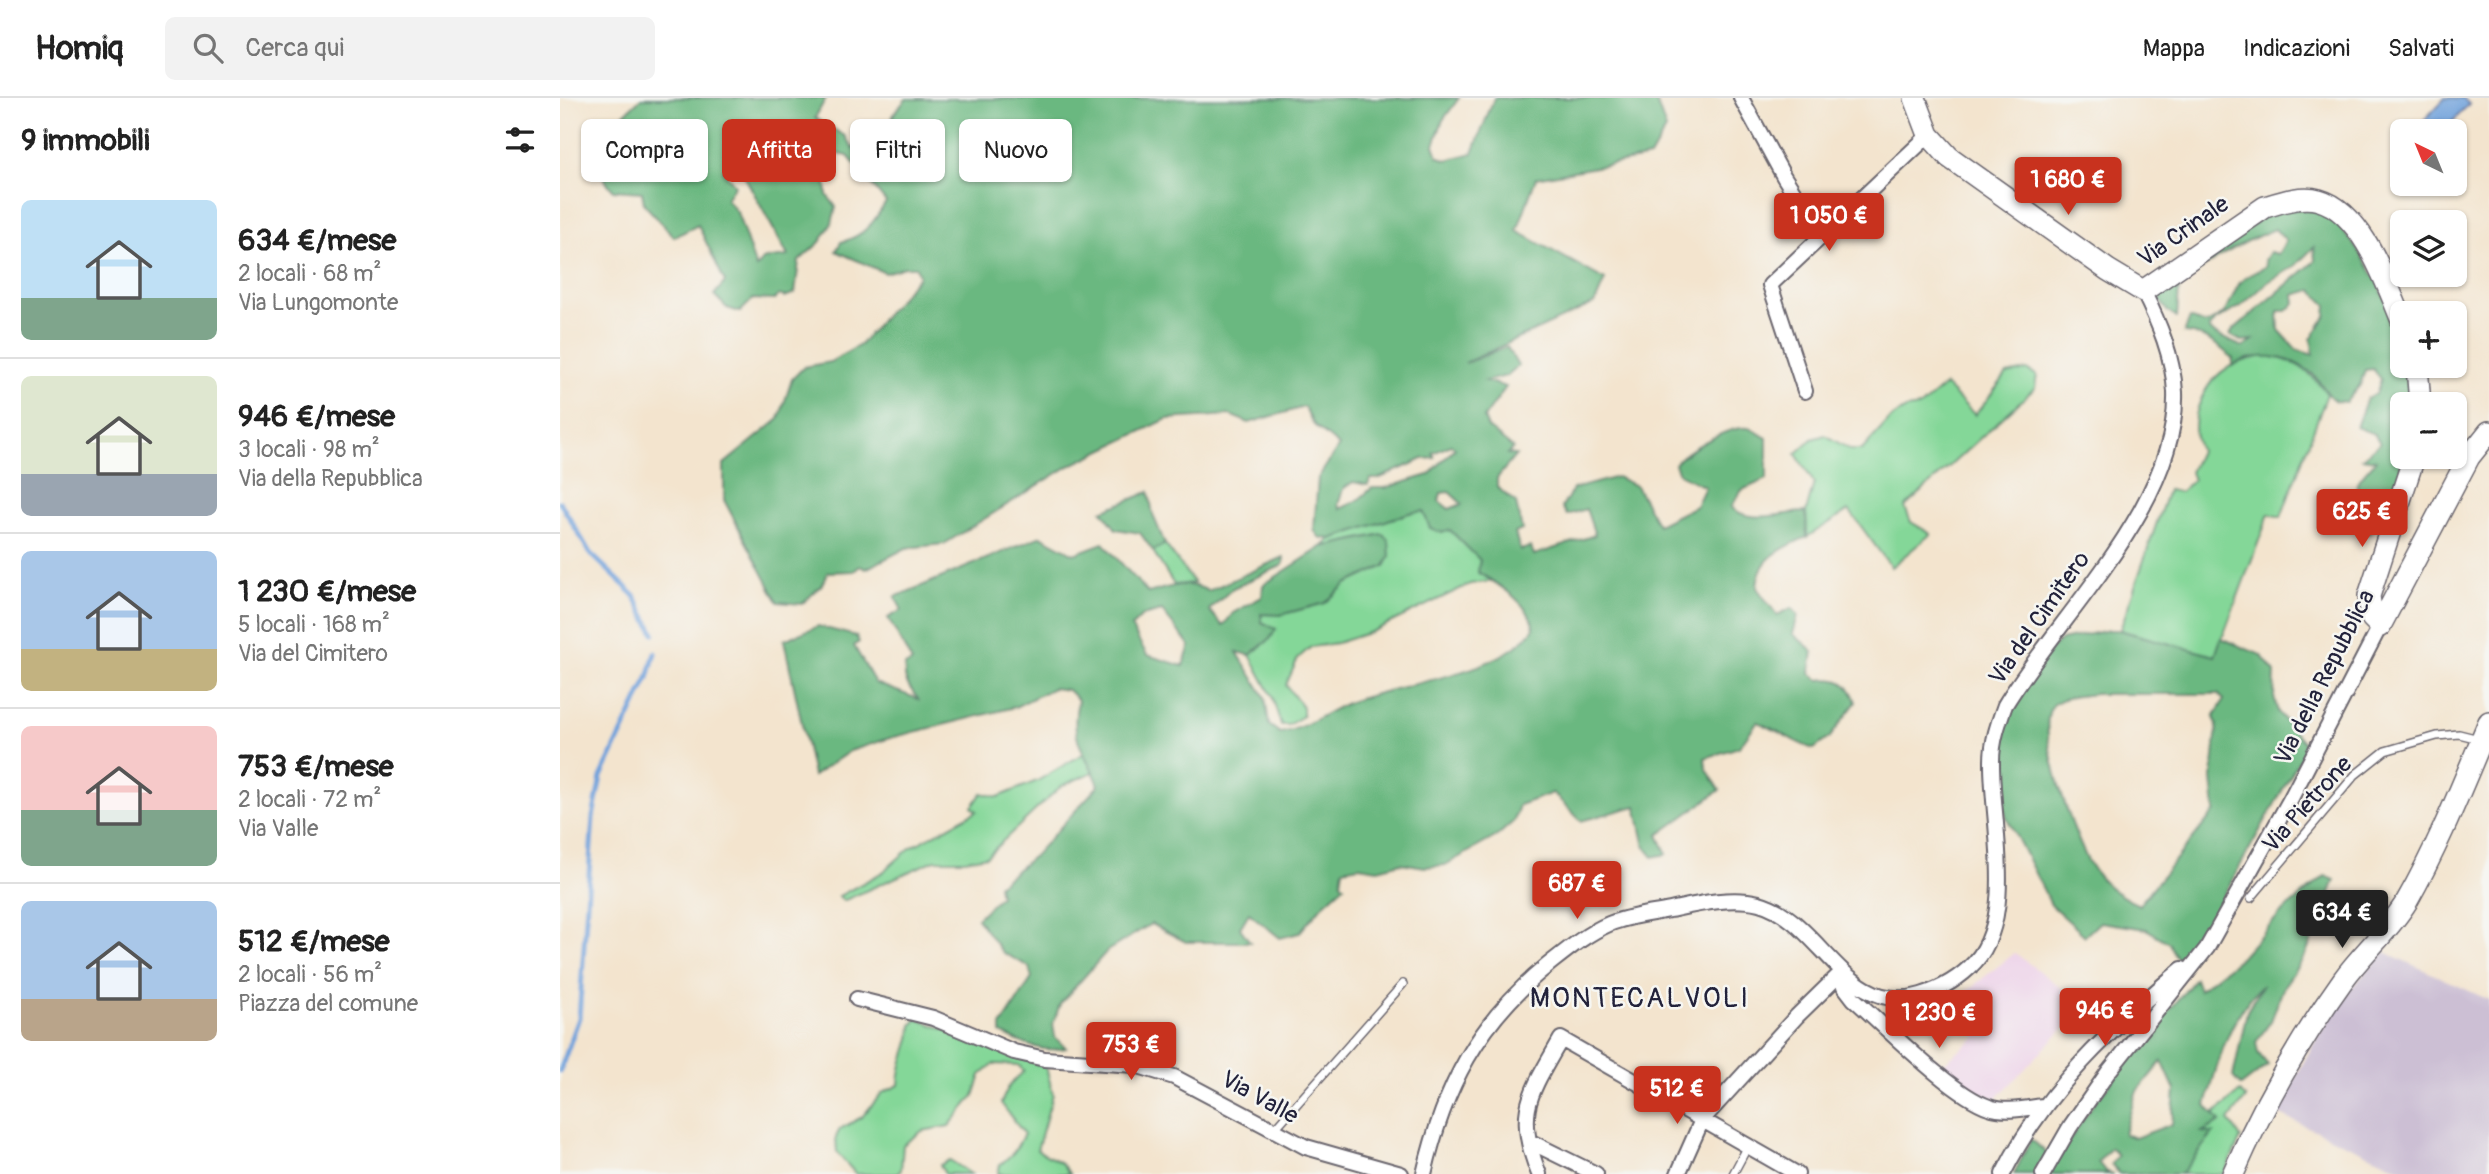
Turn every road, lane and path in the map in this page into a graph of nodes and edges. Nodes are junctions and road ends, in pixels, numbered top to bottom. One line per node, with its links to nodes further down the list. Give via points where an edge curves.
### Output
1 (1741, 98): 4 (street)
2 (1915, 98): 3 (street, Via Crinale)
3 (1929, 135): 4 (street); 5 (street, Via Crinale, via 1949,157)
4 (1821, 236): 7 (street, via 1770,285)
5 (2143, 291): 6 (street, Via Crinale, via 2265,206 2318,200 2336,209 2361,235); 14 (street, Via del Cimitero, via 2171,362 2174,418 2166,452 2144,506 2005,705 1994,735 1998,896 1990,937 1969,968 1916,997 1894,998 1875,992)
6 (2394, 301)
7 (1805, 391)
8 (2489, 432): 10 (street, Via della Repubblica, via 2469,457)
9 (2410, 469): 10 (street, via 2368,596 2372,618)
10 (2380, 626): 13 (street, Via della Repubblica)
11 (2487, 730): 12 (lane, Via Pietrone, via 2385,751 2355,775); 31 (street, via 2407,901 2319,1013 2278,1081)
12 (2251, 898)
13 (2207, 948): 17 (street, Via della Repubblica, via 2150,996); 30 (street, Via della Repubblica, via 2109,1071)
14 (1842, 972): 17 (street, via 1844,986 1854,999 1965,1094 2002,1110); 18 (street); 24 (street, via 1788,917 1755,902 1702,904 1602,927 1542,970 1489,1022 1442,1109)
15 (1403, 984): 19 (lane)
16 (857, 999): 19 (street, Via Valle, via 933,1018 1014,1052 1153,1070 1209,1095)
17 (2043, 1106): 29 (street, Via della Repubblica)
18 (1702, 1120): 20 (street, via 1561,1040 1529,1101 1525,1115); 21 (street); 27 (street)
19 (1272, 1132): 23 (street, Via Valle, via 1337,1158)
20 (1529, 1141): 25 (street); 26 (street)
21 (1748, 1146): 22 (street); 28 (lane)
22 (1790, 1172)
23 (1401, 1174)
24 (1424, 1174)
25 (1539, 1174)
26 (1596, 1174)
27 (1678, 1174)
28 (1733, 1174)
29 (2003, 1174)
30 (2043, 1174)
31 (2233, 1174)

